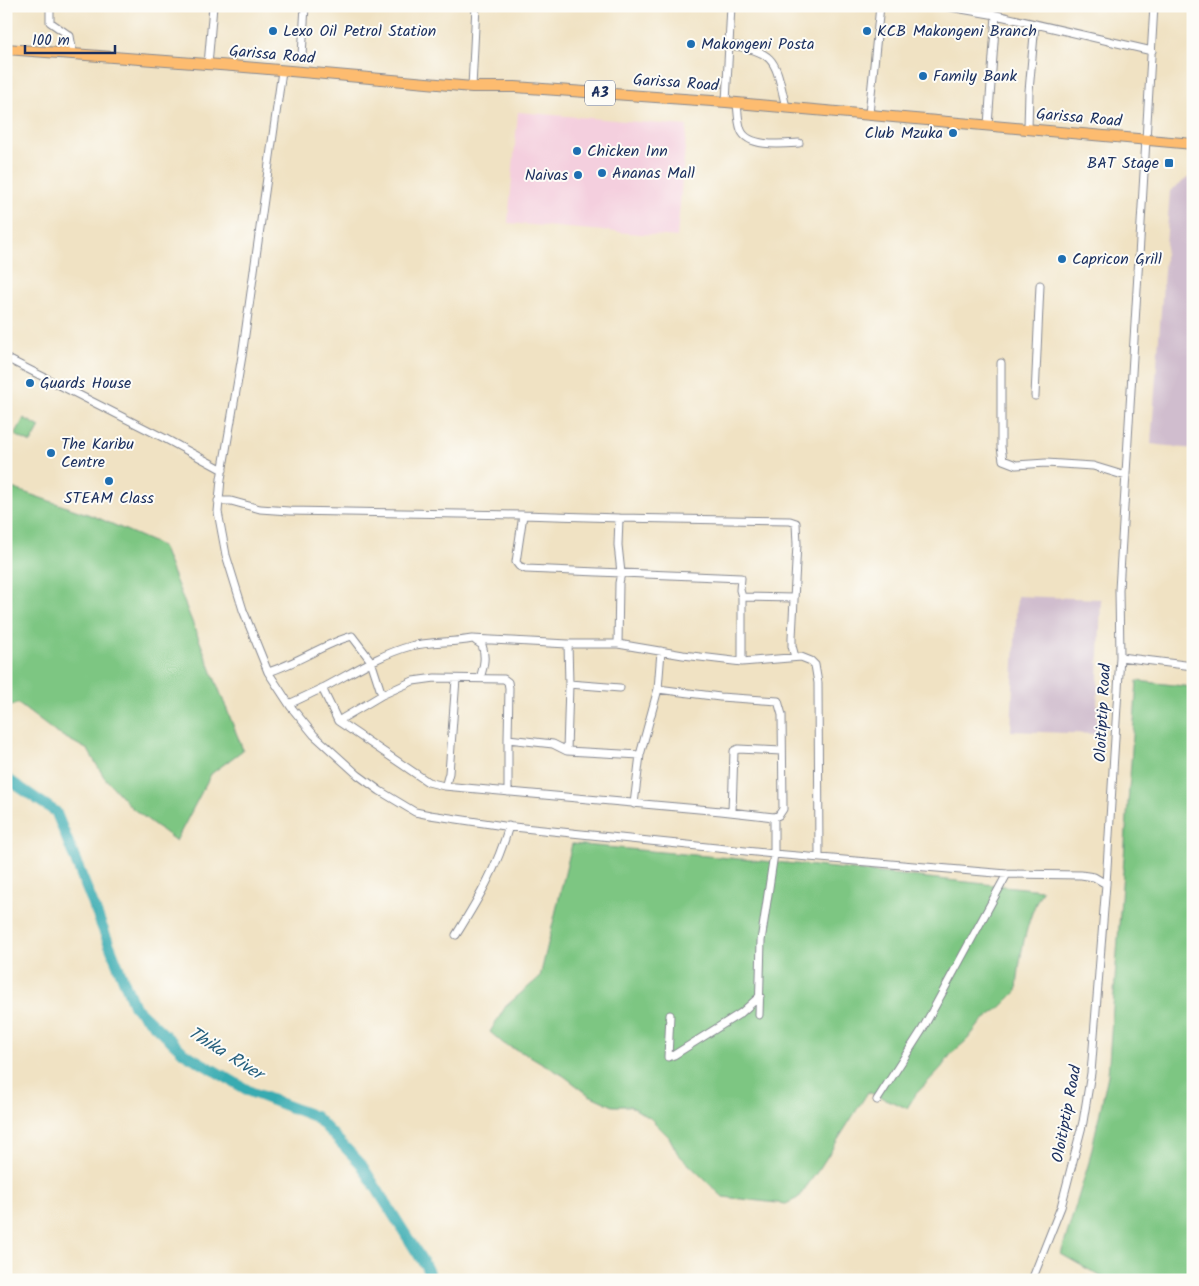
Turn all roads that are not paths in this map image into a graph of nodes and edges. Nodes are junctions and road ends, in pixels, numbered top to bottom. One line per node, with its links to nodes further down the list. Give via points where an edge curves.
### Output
1 (50, 6): 14 (street, via 50,22 70,36)
2 (212, 6): 16 (street)
3 (305, 6): 15 (street)
4 (476, 6): 18 (street)
5 (731, 6): 11 (street)
6 (880, 6): 22 (street)
7 (944, 6): 9 (street)
8 (1154, 6): 13 (street, Oloitiptip Road)
9 (996, 15): 10 (street); 23 (street)
10 (1035, 24): 13 (street); 24 (street)
11 (729, 45): 19 (street); 21 (street, via 748,47 769,56 774,63)
12 (6, 49): 14 (highway, Garissa Road / A3)
13 (1152, 51): 25 (street, Oloitiptip Road)
14 (73, 54): 16 (highway, Garissa Road / A3)
15 (302, 55)
16 (208, 65): 17 (highway, Garissa Road / A3)
17 (282, 71): 18 (highway, Garissa Road / A3); 32 (street)
18 (472, 87): 19 (highway, Garissa Road / A3, via 515,87)
19 (726, 102): 20 (highway, Garissa Road / A3)
20 (737, 103): 21 (highway, Garissa Road / A3); 26 (street, via 742,132 751,141)
21 (786, 108): 22 (highway, Garissa Road / A3)
22 (869, 114): 23 (highway, Garissa Road / A3)
23 (988, 124): 24 (highway, Garissa Road / A3)
24 (1028, 128): 25 (highway, Garissa Road / A3)
25 (1145, 139): 27 (highway, Garissa Road / A3); 33 (street, Oloitiptip Road)
26 (799, 143)
27 (1193, 144)
28 (1040, 284): 31 (street)
29 (6, 358): 32 (street)
30 (1001, 362): 33 (street, via 1003,460 1016,465 1093,466)
31 (1035, 396)
32 (223, 470): 34 (street)
33 (1126, 476): 45 (street, Oloitiptip Road, via 1119,590)
34 (218, 501): 35 (street, via 231,501 260,510); 49 (street, via 226,555 243,610)
35 (523, 514): 36 (street); 37 (street, via 516,562 519,566 526,569)
36 (619, 518): 37 (street); 39 (street, via 796,523)
37 (621, 573): 38 (street, via 741,578); 42 (street)
38 (742, 597): 39 (street); 47 (street)
39 (794, 598): 44 (street, via 792,646)
40 (472, 639): 41 (street); 46 (street, via 416,645); 50 (street, via 481,643 484,650)
41 (568, 644): 42 (street); 52 (street)
42 (618, 644): 43 (street)
43 (661, 651): 47 (street); 55 (street)
44 (795, 657): 47 (street); 70 (street, via 811,661 817,671)
45 (1120, 657): 48 (street); 72 (street, Oloitiptip Road)
46 (371, 661): 49 (street, via 352,636); 53 (street); 56 (street)
47 (742, 662)
48 (1193, 666)
49 (268, 672): 57 (street)
50 (480, 678): 51 (street); 59 (street, via 508,682)
51 (456, 679): 56 (street, via 413,681); 63 (street, via 449,773)
52 (569, 684): 54 (street); 60 (street)
53 (322, 688): 57 (street); 58 (street)
54 (620, 688)
55 (658, 689): 61 (street, via 778,701 782,715); 62 (street)
56 (382, 695): 58 (street)
57 (289, 704): 68 (street, via 340,760 398,804 422,814)
58 (338, 720): 63 (street, via 428,782)
59 (508, 739): 60 (street, via 553,744); 64 (street)
60 (567, 751): 62 (street)
61 (782, 751): 66 (street, via 734,751); 67 (street, via 782,809)
62 (640, 755): 65 (street)
63 (444, 786): 64 (street)
64 (508, 792): 65 (street)
65 (634, 804): 66 (street)
66 (732, 812): 67 (street)
67 (774, 818): 69 (street)
68 (509, 826): 69 (street); 73 (street, via 488,882)
69 (774, 854): 70 (street); 74 (street, via 762,940)
70 (819, 857): 71 (street)
71 (1007, 874): 72 (street, via 1088,876); 77 (street, via 922,1030)
72 (1106, 884): 78 (street, Oloitiptip Road, via 1091,1073 1083,1122 1061,1207)
73 (456, 935)
74 (760, 996): 75 (street, via 740,1013 668,1057); 76 (street)
75 (670, 1015)
76 (759, 1015)
77 (877, 1100)
78 (1032, 1280)

